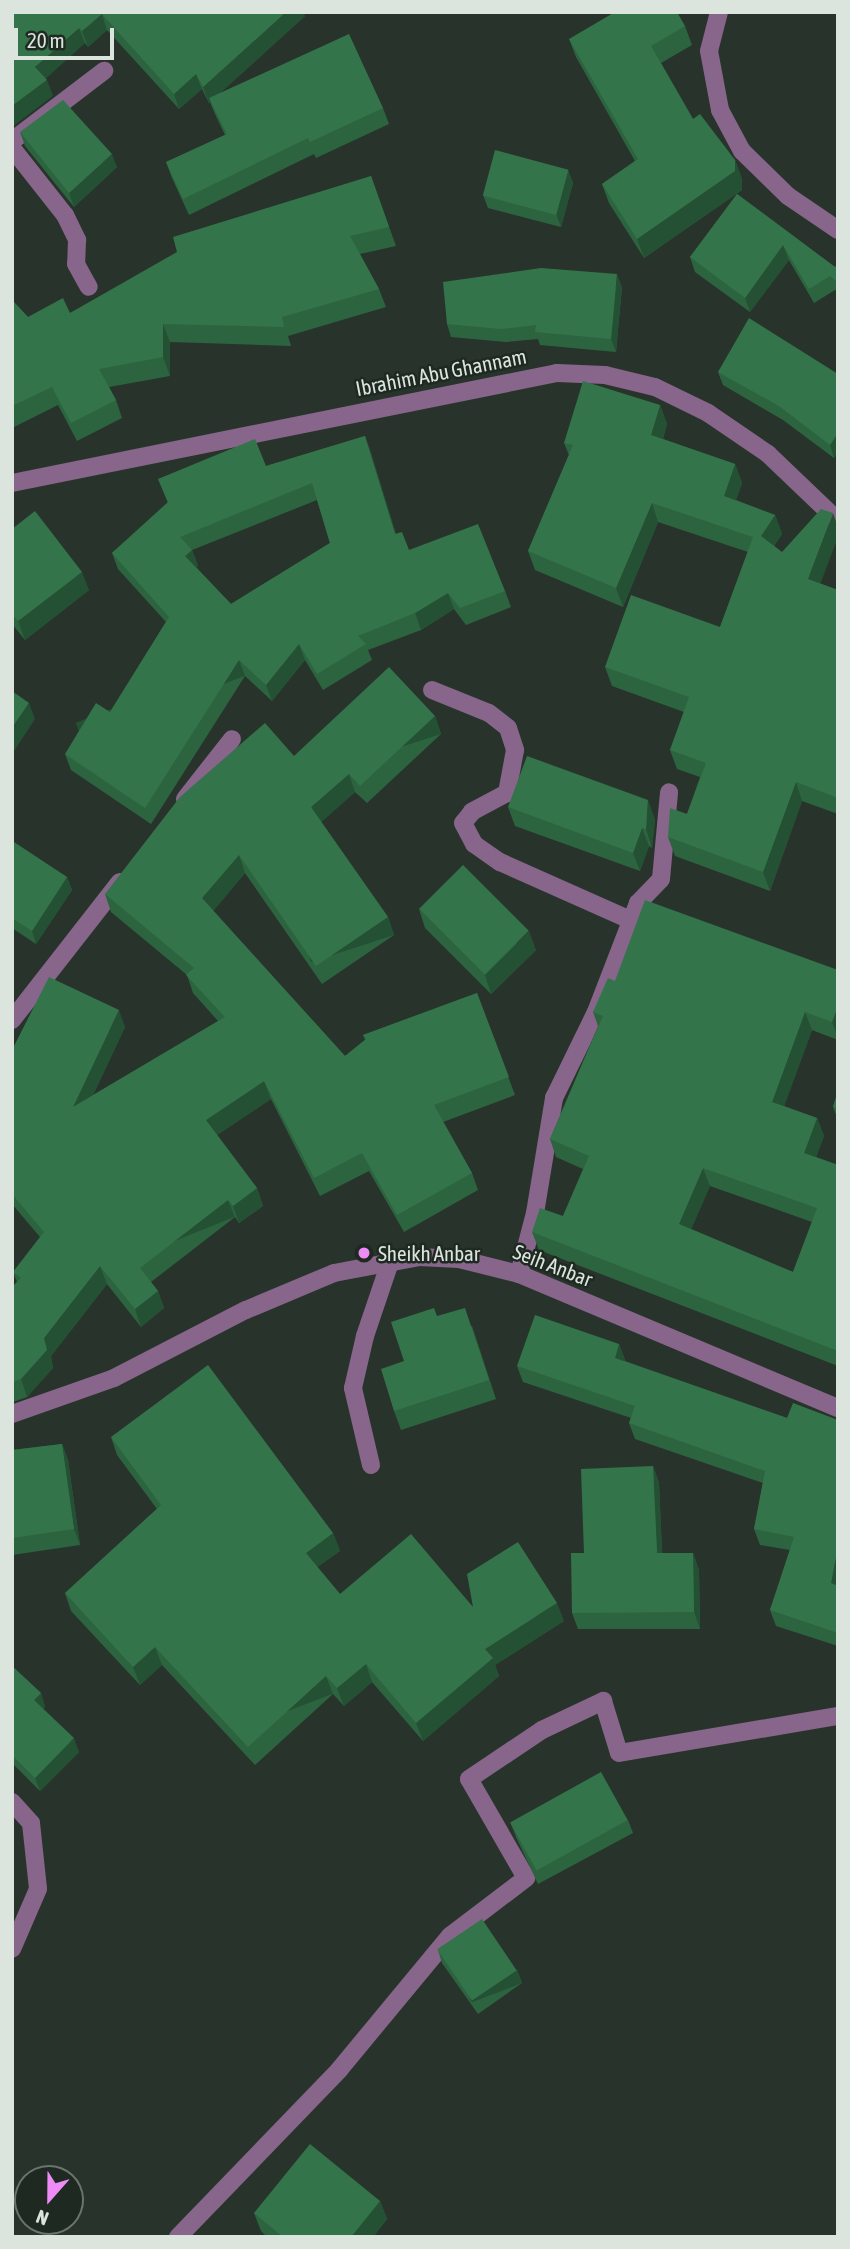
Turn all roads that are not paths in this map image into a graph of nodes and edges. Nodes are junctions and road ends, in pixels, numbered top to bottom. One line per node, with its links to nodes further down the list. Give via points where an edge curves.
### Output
1 (719, 12): 5 (street, via 709,51 720,110 742,151 788,196)
2 (104, 71): 3 (street)
3 (12, 141)
4 (12, 148): 6 (street, via 65,215 77,240 76,264)
5 (838, 230)
6 (89, 287)
7 (12, 483): 8 (street, Ibrahim Abu Ghannam, via 557,373 605,376 655,387 708,413 768,454)
8 (838, 521)
9 (432, 690): 14 (street, via 489,713 508,727 514,750 507,793 472,812 463,823 474,844 500,862)
10 (232, 739): 12 (street)
11 (669, 792): 14 (street, via 660,879 638,903)
12 (173, 814)
13 (131, 868): 15 (street)
14 (630, 920): 17 (street, via 596,1012 554,1098 535,1213)
15 (12, 1020)
16 (390, 1262): 17 (street, Seih Anbar, via 419,1257 459,1259); 19 (street, Seih Anbar, via 334,1273 246,1310 114,1378); 20 (street, via 353,1388)
17 (519, 1274): 18 (street, Seih Anbar)
18 (838, 1408)
19 (12, 1414)
20 (372, 1465)
21 (838, 1716): 24 (street, via 619,1753 603,1701 542,1730 469,1779 526,1878 450,1936 339,2070)
22 (12, 1802): 23 (street, via 31,1823 38,1889)
23 (12, 1949)
24 (178, 2237)

